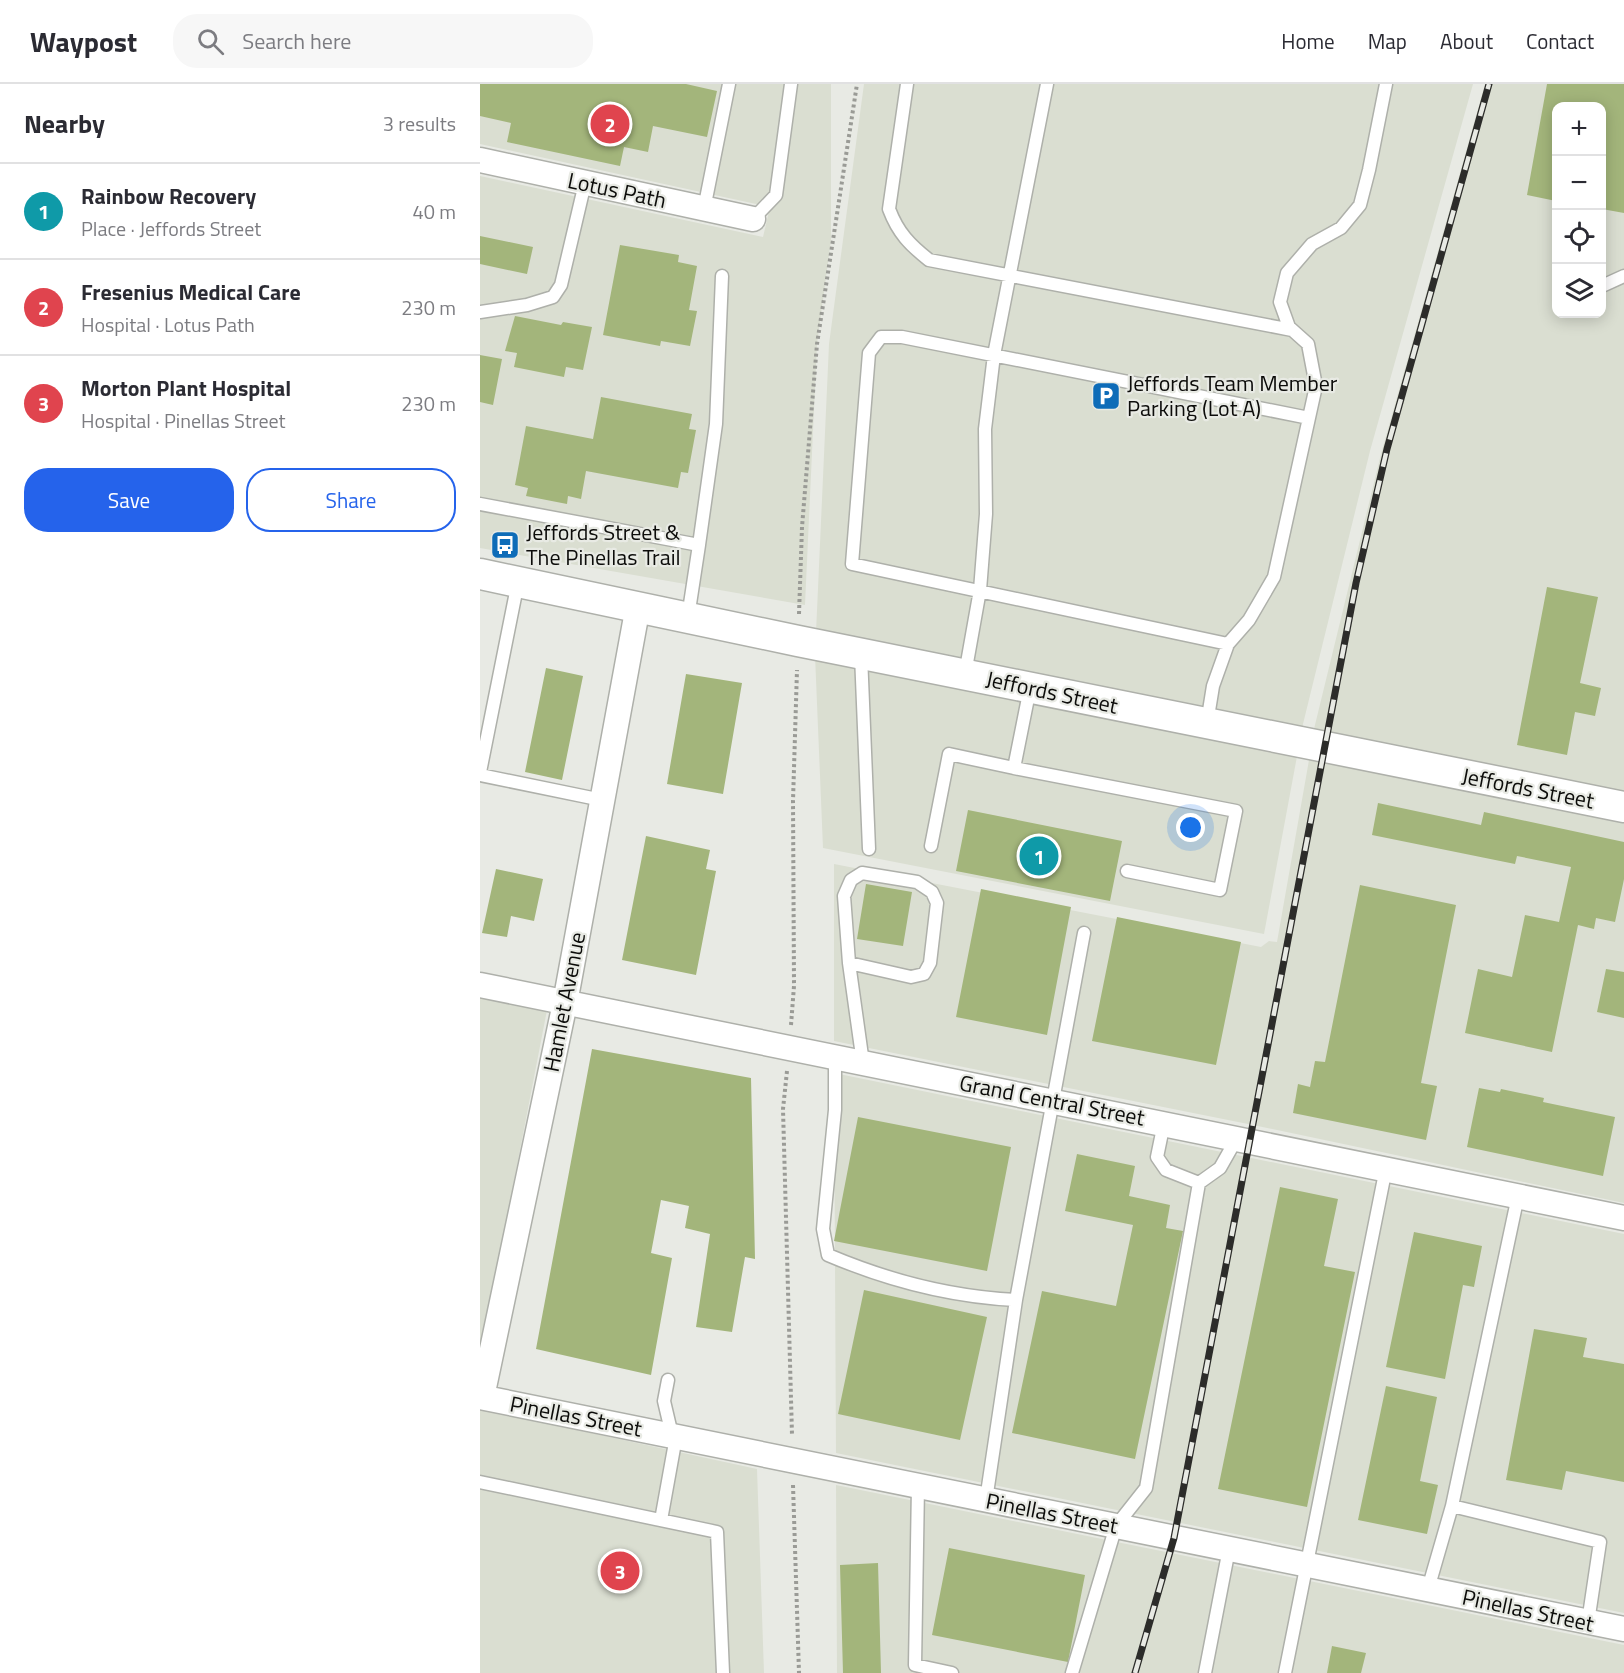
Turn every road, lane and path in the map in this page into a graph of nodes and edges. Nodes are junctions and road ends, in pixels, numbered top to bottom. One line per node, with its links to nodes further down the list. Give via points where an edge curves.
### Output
1 (729, 84): 9 (lane)
2 (791, 84): 10 (lane, via 776,195)
3 (857, 84): 26 (path, via 817,344 802,527)
4 (907, 84): 11 (lane, via 889,209 896,227 908,244 929,260)
5 (1047, 84): 11 (lane)
6 (1386, 84): 16 (lane, via 1360,205 1341,228 1312,244 1287,273 1280,302)
7 (480, 160): 8 (street, Lotus Path)
8 (585, 183): 9 (street, Lotus Path); 15 (lane, via 561,285 553,297)
9 (704, 208): 10 (street, Lotus Path)
10 (753, 219)
11 (1008, 275): 16 (lane); 17 (lane)
12 (722, 276): 20 (lane, via 716,424)
13 (1624, 276): 14 (lane)
14 (1606, 284)
15 (480, 312)
16 (1292, 330): 18 (lane, via 1308,344 1316,386)
17 (994, 355): 18 (lane); 23 (lane, via 985,429 987,514); 23 (lane, via 902,337 880,338 869,353 852,564)
18 (1309, 418): 27 (lane, via 1274,577 1249,620)
19 (480, 504): 20 (lane)
20 (699, 545): 25 (lane)
21 (480, 574): 22 (street, Jeffords Street)
22 (519, 581): 24 (street, Jeffords Street); 33 (lane)
23 (980, 590): 27 (lane); 29 (lane)
24 (638, 606): 25 (street, Jeffords Street); 34 (street, Hamlet Avenue)
25 (688, 617): 26 (street, Jeffords Street)
26 (798, 641): 28 (street, Jeffords Street); 43 (path, via 793,801 794,986)
27 (1228, 644): 31 (lane, via 1213,686)
28 (861, 653): 29 (street, Jeffords Street); 37 (lane)
29 (965, 674): 30 (street, Jeffords Street)
30 (1030, 688): 31 (street, Jeffords Street); 32 (lane)
31 (1206, 724): 35 (street, Jeffords Street)
32 (1014, 768): 36 (lane, via 949,754); 38 (lane, via 1236,812 1220,890)
33 (480, 774): 34 (lane)
34 (602, 800): 42 (street, Hamlet Avenue)
35 (1624, 807)
36 (931, 846)
37 (869, 849)
38 (1127, 871)
39 (1084, 933): 46 (lane)
40 (849, 963): 40 (lane, via 844,896 851,880 862,873 917,882 932,892 937,903 930,963 924,974 911,977); 45 (lane)
41 (480, 985): 42 (street, Grand Central Street)
42 (565, 1003): 43 (street, Grand Central Street); 55 (street, Hamlet Avenue)
43 (789, 1048): 44 (street, Grand Central Street); 57 (path, via 783,1109)
44 (835, 1057): 45 (street, Grand Central Street); 53 (lane, via 835,1110 823,1229 828,1255 873,1274 986,1299)
45 (863, 1063): 46 (street, Grand Central Street)
46 (1054, 1101): 47 (street, Grand Central Street); 53 (lane)
47 (1164, 1123): 48 (street, Grand Central Street); 50 (lane, via 1157,1157 1166,1170)
48 (1237, 1137): 49 (street, Grand Central Street); 50 (lane, via 1220,1168)
49 (1386, 1168): 51 (street, Grand Central Street); 65 (lane)
50 (1199, 1183): 63 (lane, via 1146,1488)
51 (1518, 1196): 52 (street, Grand Central Street); 61 (lane)
52 (1624, 1218)
53 (1016, 1300): 60 (lane)
54 (668, 1380): 56 (lane, via 664,1401)
55 (481, 1397): 56 (street, Pinellas Street)
56 (674, 1436): 57 (street, Pinellas Street); 62 (lane)
57 (793, 1460): 59 (street, Pinellas Street); 71 (path)
58 (480, 1482): 62 (lane)
59 (918, 1486): 60 (street, Pinellas Street); 69 (lane)
60 (986, 1500): 63 (street, Pinellas Street)
61 (1452, 1506): 66 (lane); 67 (lane, via 1600,1542)
62 (661, 1520): 70 (lane, via 717,1532)
63 (1116, 1526): 64 (street, Pinellas Street); 73 (lane)
64 (1229, 1549): 65 (street, Pinellas Street); 74 (lane)
65 (1306, 1565): 66 (street, Pinellas Street); 75 (lane)
66 (1428, 1589): 67 (street, Pinellas Street)
67 (1588, 1622): 68 (street, Pinellas Street)
68 (1624, 1629)
69 (915, 1669): 72 (lane)
70 (723, 1673)
71 (799, 1673)
72 (952, 1673)
73 (1072, 1673)
74 (1204, 1673)
75 (1286, 1673)

